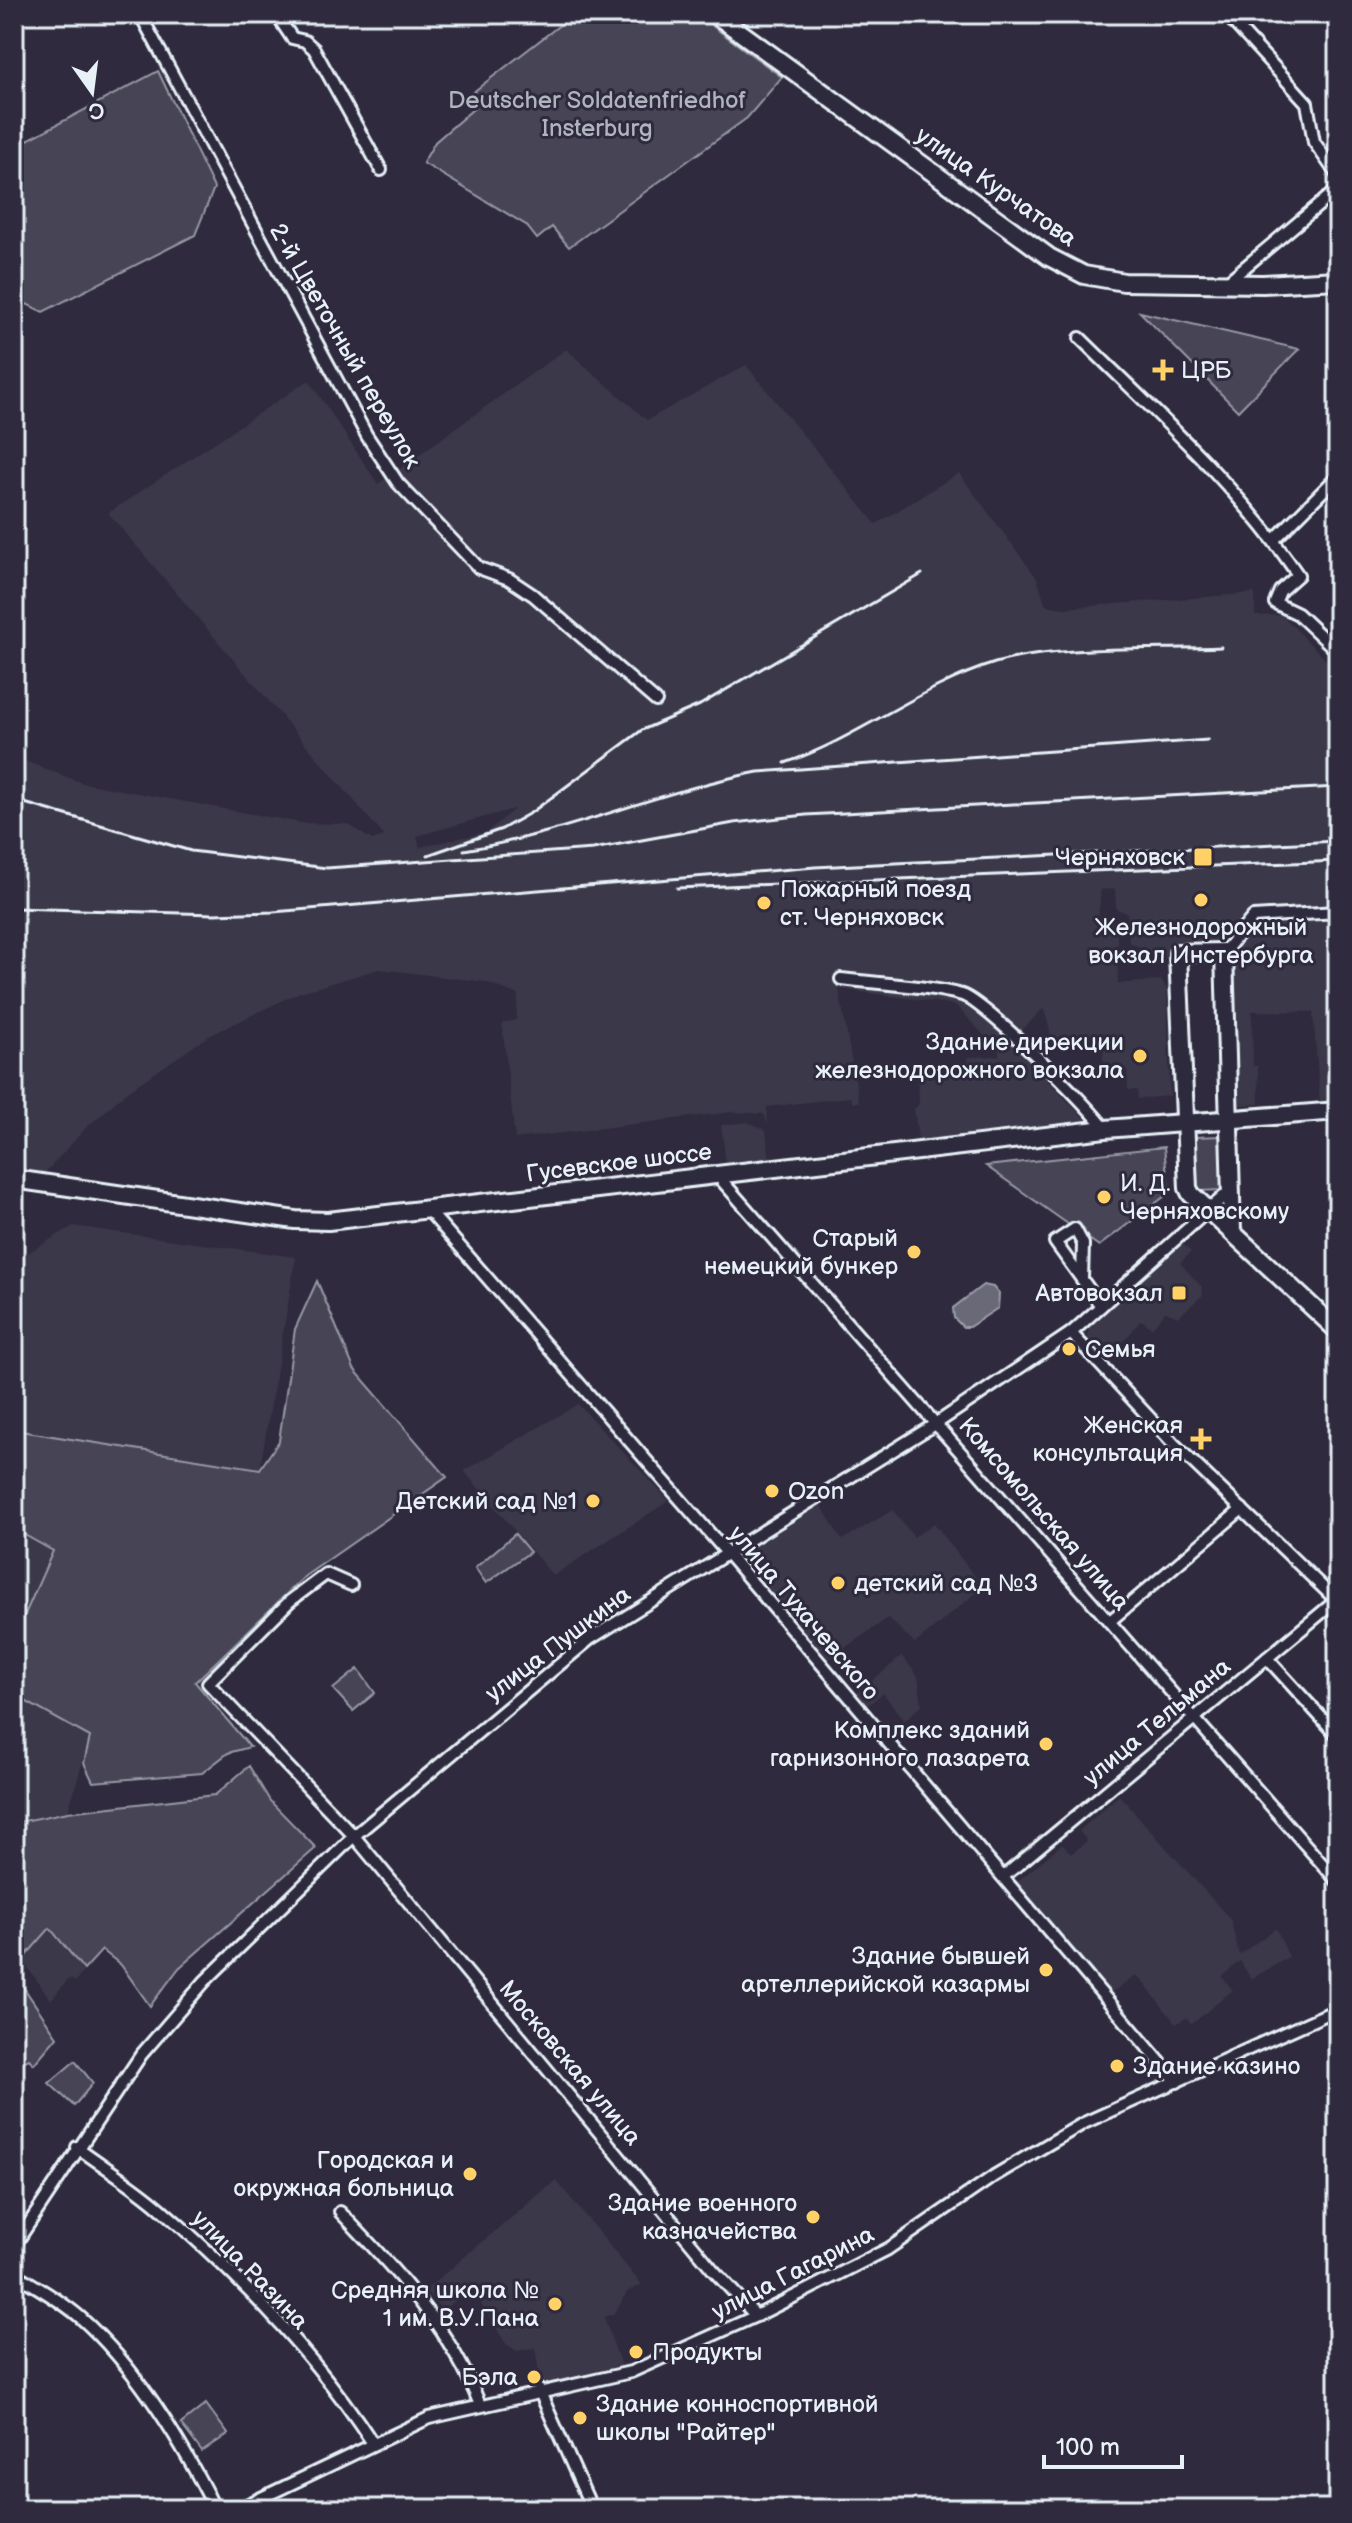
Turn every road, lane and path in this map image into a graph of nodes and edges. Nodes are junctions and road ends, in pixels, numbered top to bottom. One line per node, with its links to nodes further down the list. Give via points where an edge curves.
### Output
1 (140, 14): 14 (street, 2-й Цветочный переулок, via 367,436 398,483 479,568 533,595)
2 (276, 14): 5 (street, via 292,38 314,49)
3 (715, 14): 9 (main road, улица Курчатова, via 1049,257 1084,275 1124,282)
4 (1226, 14): 6 (street, via 1307,103 1314,142)
5 (381, 170)
6 (1338, 176)
7 (1338, 189): 9 (street)
8 (1338, 280): 9 (main road, улица Курчатова)
9 (1226, 283)
10 (1080, 338): 12 (street, via 1209,465)
11 (1338, 476): 12 (street)
12 (1274, 540): 13 (street, via 1298,575 1275,603 1298,614)
13 (1338, 652)
14 (656, 701)
15 (1338, 912): 16 (street, via 1253,917)
16 (1224, 952): 19 (main road); 20 (main road, via 1178,953)
17 (841, 979): 21 (street, via 966,996 1038,1057)
18 (1338, 1111): 19 (main road, Гусевское шоссе)
19 (1231, 1118): 20 (main road, Гусевское шоссе); 24 (main road)
20 (1184, 1122): 21 (main road, Гусевское шоссе); 25 (main road, via 1186,1182)
21 (1105, 1129): 22 (main road, Гусевское шоссе)
22 (717, 1175): 26 (main road, Гусевское шоссе); 32 (street, Комсомольская улица)
23 (14, 1179): 26 (main road, Гусевское шоссе, via 295,1220)
24 (1231, 1190): 25 (street, улица Пушкина); 27 (main road)
25 (1208, 1209): 27 (main road); 29 (street, улица Пушкина)
26 (428, 1210): 34 (street, улица Тухачевского)
27 (1232, 1231): 30 (main road)
28 (1082, 1279): 29 (street)
29 (1101, 1306): 31 (street, улица Пушкина)
30 (1338, 1331)
31 (1071, 1333): 32 (street, улица Пушкина); 33 (street)
32 (937, 1423): 34 (street, улица Пушкина); 37 (street, Комсомольская улица)
33 (1242, 1509): 36 (street); 37 (street)
34 (727, 1553): 41 (street, улица Пушкина, via 590,1639); 43 (street, улица Тухачевского)
35 (351, 1585): 41 (street, Московская улица, via 326,1574 290,1601 208,1683)
36 (1337, 1600): 38 (street, улица Тельмана)
37 (1110, 1621): 39 (street, Комсомольская улица)
38 (1267, 1658): 39 (street, улица Тельмана); 40 (street)
39 (1194, 1716): 42 (street, Комсомольская улица); 43 (street, улица Тельмана)
40 (1338, 1736)
41 (354, 1836): 46 (street, улица Пушкина, via 205,1981 141,2055); 50 (street, Московская улица)
42 (1336, 1876)
43 (1003, 1877): 45 (street, улица Тухачевского)
44 (1338, 2009): 45 (street, улица Гагарина)
45 (1177, 2082): 50 (street, улица Гагарина, via 1084,2123 994,2176 888,2249)
46 (77, 2147): 48 (street, улица Пушкина); 53 (street, улица Разина, via 205,2248 349,2406)
47 (340, 2212): 52 (street, via 432,2316 468,2373)
48 (14, 2246)
49 (14, 2273): 54 (street, via 78,2316 117,2353)
50 (756, 2316): 51 (street, улица Гагарина, via 631,2372)
51 (539, 2390): 52 (street, улица Гагарина); 56 (street)
52 (480, 2405): 53 (street, улица Гагарина, via 429,2418)
53 (372, 2442): 55 (street, улица Гагарина)
54 (215, 2509)
55 (238, 2509)
56 (592, 2509)

